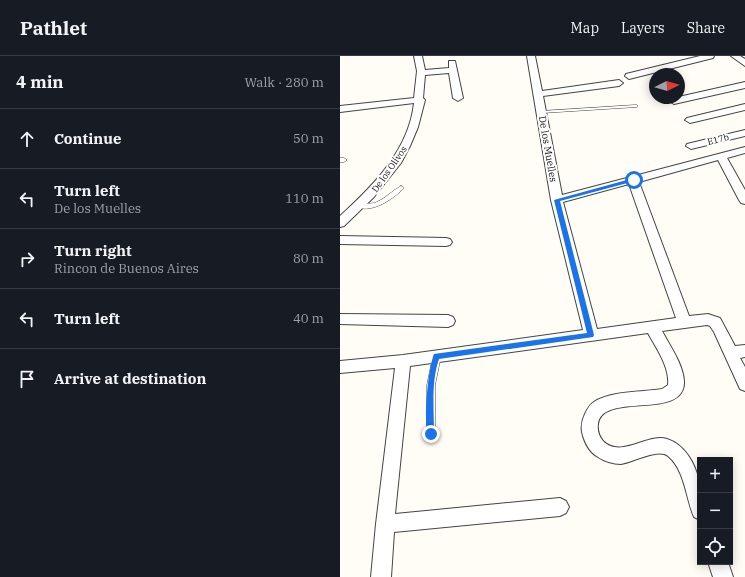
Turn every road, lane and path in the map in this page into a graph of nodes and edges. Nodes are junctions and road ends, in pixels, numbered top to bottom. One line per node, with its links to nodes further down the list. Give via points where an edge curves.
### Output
1 (418, 56): 6 (street, De los Olivos)
2 (531, 56): 10 (street, De los Muelles)
3 (710, 56): 7 (street)
4 (735, 56): 5 (street)
5 (745, 63)
6 (421, 74): 11 (street, via 453,66); 13 (street, De los Olivos)
7 (630, 76)
8 (619, 83): 10 (street)
9 (745, 84): 12 (street)
10 (538, 94): 17 (street, De los Muelles)
11 (458, 98)
12 (685, 98)
13 (420, 100): 16 (street); 27 (street, De los Olivos, via 415,123 405,148 376,190)
14 (635, 106): 17 (lane)
15 (745, 107): 18 (street)
16 (340, 109)
17 (542, 112): 25 (street, De los Muelles)
18 (690, 120)
19 (745, 133): 20 (street, E17b)
20 (691, 146)
21 (745, 150): 22 (street)
22 (722, 156): 23 (street); 26 (street)
23 (634, 180): 25 (street); 33 (street)
24 (401, 188): 27 (lane, via 380,204)
25 (557, 200): 35 (street, De los Muelles)
26 (745, 200)
27 (359, 206): 28 (street, De los Olivos)
28 (340, 223)
29 (340, 240): 30 (street)
30 (446, 242)
31 (340, 319): 32 (street)
32 (448, 321)
33 (684, 322): 34 (street); 36 (street, via 708,319 715,322)
34 (653, 328): 35 (street); 42 (street, via 672,364 676,387 664,396 602,405 594,413 589,431 595,445 611,455 621,456 660,446 673,450 685,467)
35 (591, 335): 37 (street)
36 (738, 352): 40 (street)
37 (437, 356): 38 (street); 41 (lane, via 430,387)
38 (403, 361): 39 (street); 44 (street)
39 (340, 367)
40 (745, 384)
41 (431, 434)
42 (697, 502)
43 (560, 507): 44 (street)
44 (384, 524): 46 (street)
45 (719, 565): 47 (street)
46 (380, 577)
47 (723, 577)

